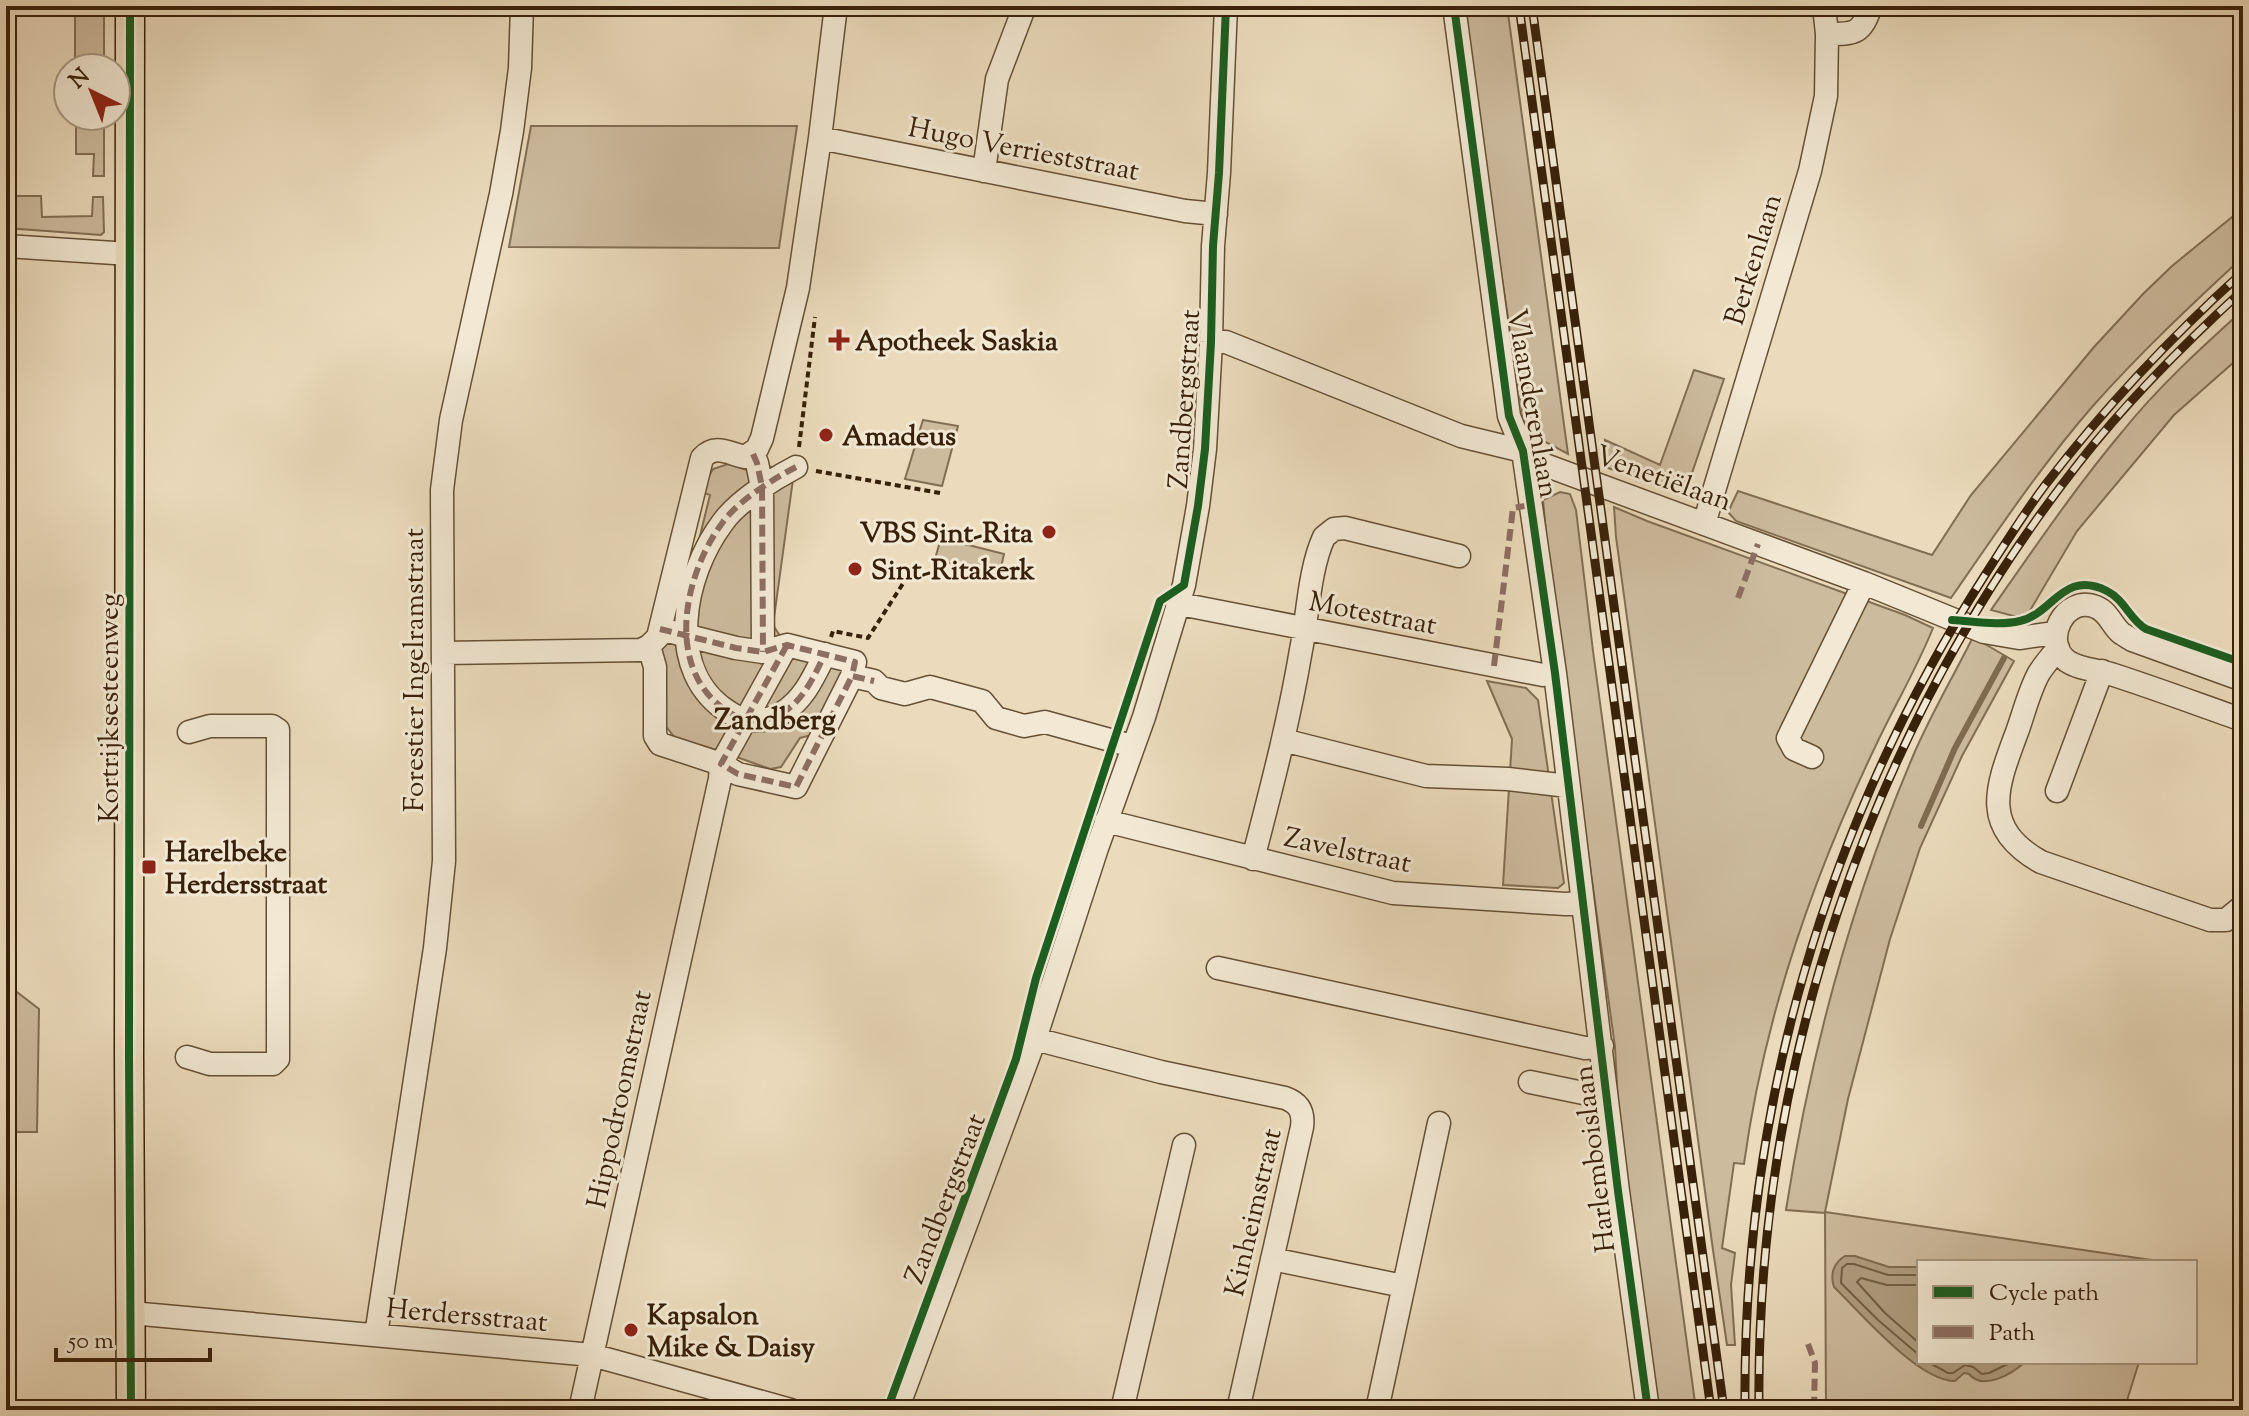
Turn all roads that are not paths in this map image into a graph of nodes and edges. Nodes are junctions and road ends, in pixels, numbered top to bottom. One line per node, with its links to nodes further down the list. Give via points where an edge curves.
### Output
1 (130, 6): 14 (main road, Kortrijksesteenweg)
2 (522, 6): 30 (street, Forestier Ingelramstraat, via 512,131 446,455)
3 (836, 6): 10 (street)
4 (1226, 6): 12 (street, Zandbergstraat)
5 (1454, 6): 16 (street, Vlaanderenlaan, via 1509,416)
6 (1824, 6): 9 (street, Berkenlaan)
7 (1871, 6): 9 (street, via 1864,26)
8 (1024, 8): 11 (street, via 997,79)
9 (1827, 34): 20 (street, Berkenlaan, via 1826,96 1810,171)
10 (820, 138): 11 (street, Hugo Verrieststraat); 17 (street, via 798,288 762,438)
11 (984, 171): 12 (street, Hugo Verrieststraat)
12 (1216, 214): 15 (street, Zandbergstraat)
13 (6, 246): 14 (street)
14 (130, 254): 59 (main road, Kortrijksesteenweg)
15 (1211, 342): 16 (street, Venetiëlaan, via 1226,342 1461,436); 23 (street, Zandbergstraat, via 1202,477)
16 (1523, 451): 20 (street, Venetiëlaan, via 1545,465); 33 (street, Vlaanderenlaan)
17 (753, 454): 19 (street); 26 (street, via 742,457 717,449 702,458)
18 (796, 467): 19 (street)
19 (762, 487): 25 (street, via 724,519 702,556); 29 (street)
20 (1704, 524): 22 (street, Venetiëlaan)
21 (1459, 556): 24 (street, via 1334,529 1321,544)
22 (1864, 583): 27 (street, Venetiëlaan, via 1984,632); 41 (street, via 1788,738 1794,749)
23 (1180, 604): 24 (street, Motestraat); 40 (street, Zandbergstraat)
24 (1304, 629): 33 (street, Motestraat, via 1543,675); 39 (street)
25 (686, 635): 26 (street); 29 (street); 37 (street, via 694,675 703,689)
26 (654, 638): 30 (street, via 641,650); 42 (street, via 655,736 660,744)
27 (2056, 641): 32 (street, via 2064,659); 35 (street, via 2061,619 2073,609 2097,607 2122,634 2141,644); 48 (street, via 2000,778 1997,802 2003,826 2018,846 2041,862 2215,921 2232,917)
28 (787, 645): 29 (street); 31 (street); 37 (street)
29 (763, 652)
30 (443, 653): 60 (street, Forestier Ingelramstraat, via 440,904)
31 (825, 654): 34 (street, via 855,662); 37 (street, via 793,705 769,719)
32 (2102, 671): 36 (street); 44 (street)
33 (1555, 673): 43 (street, Vlaanderenlaan)
34 (852, 676): 40 (street, via 905,694 930,687 982,701 996,718 1024,726 1045,722); 42 (street, via 796,787 738,774)
35 (2243, 680)
36 (2243, 720)
37 (746, 721): 42 (street)
38 (189, 732): 52 (street, via 210,726 278,730 278,1059 273,1064 210,1064)
39 (1283, 740): 43 (street, via 1426,776); 46 (street)
40 (1132, 746): 45 (street, Zandbergstraat)
41 (1812, 757)
42 (721, 764): 61 (street, Hippodroomstraat)
43 (1568, 786): 47 (street, Vlaanderenlaan)
44 (2057, 791)
45 (1106, 821): 46 (street, Zavelstraat); 50 (street, Zandbergstraat)
46 (1253, 859): 47 (street, Zavelstraat, via 1393,893)
47 (1582, 903): 51 (street, Harlemboislaan)
48 (2243, 906)
49 (1218, 968): 51 (street, via 1585,1048)
50 (1035, 1039): 57 (street, Kinheimstraat, via 1297,1104 1302,1127); 65 (street, Zandbergstraat)
51 (1602, 1046): 54 (street, Harlemboislaan)
52 (187, 1057)
53 (1530, 1082): 54 (street)
54 (1606, 1094): 69 (street, Harlemboislaan)
55 (1439, 1123): 58 (street)
56 (1184, 1145): 66 (street)
57 (1272, 1259): 58 (street); 67 (street, Kinheimstraat)
58 (1403, 1286): 68 (street)
59 (131, 1313): 60 (street, Herdersstraat); 62 (main road, Kortrijksesteenweg)
60 (376, 1335): 61 (street, Herdersstraat)
61 (592, 1355): 63 (street, Hippodroomstraat); 64 (street, Herdersstraat)
62 (131, 1410)
63 (580, 1410)
64 (791, 1410)
65 (897, 1410)
66 (1122, 1410)
67 (1238, 1410)
68 (1377, 1410)
69 (1648, 1410)

